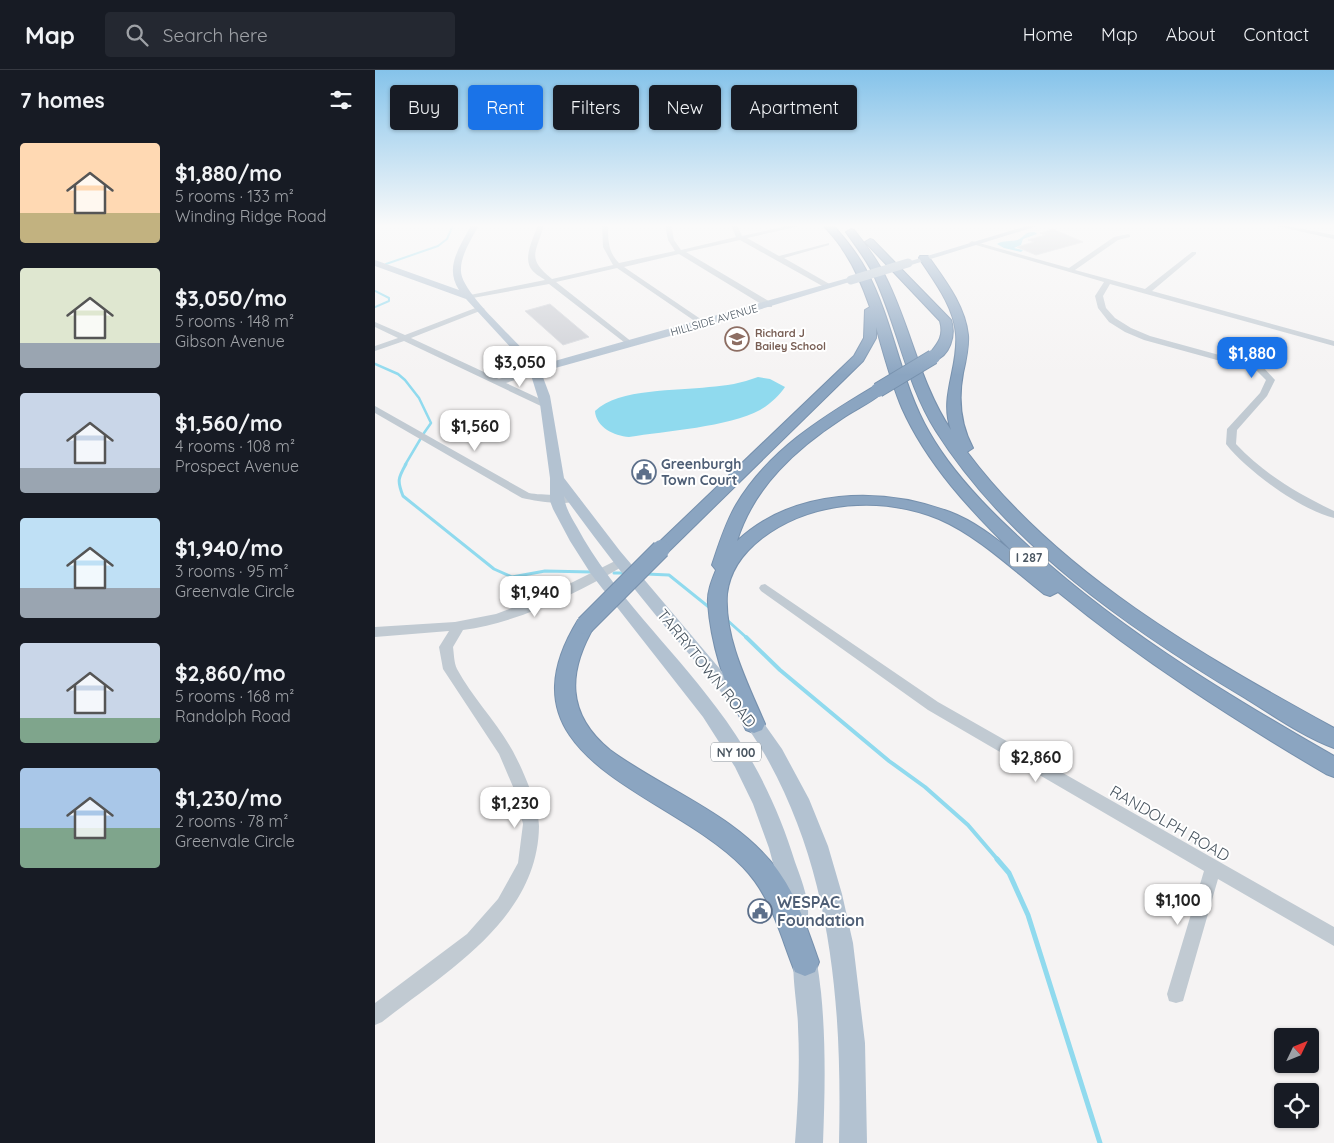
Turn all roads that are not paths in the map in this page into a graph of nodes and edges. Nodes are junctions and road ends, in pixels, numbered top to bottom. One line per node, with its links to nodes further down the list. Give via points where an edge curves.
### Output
1 (409, 275): 20 (main road)
2 (456, 275): 20 (main road, via 460,286)
3 (541, 275): 15 (street)
4 (575, 275): 15 (street)
5 (630, 275): 24 (street)
6 (719, 275): 21 (street)
7 (809, 275): 17 (street)
8 (863, 275): 18 (highway, I 287)
9 (867, 275): 17 (main road, HILLSIDE AVENUE, bridge)
10 (881, 275): 39 (highway, I 287, via 915,374 934,416 967,464)
11 (901, 275): 29 (highway, via 945,320 948,338)
12 (935, 275): 39 (highway, via 953,305 960,325 962,344 952,397 956,427 969,453)
13 (1083, 275): 16 (street)
14 (1167, 275): 19 (street)
15 (548, 281): 20 (street); 26 (street)
16 (1108, 282): 19 (street); 38 (street, via 1099,296 1102,308 1112,320 1147,338 1239,362 1260,370 1271,380 1264,394 1232,429 1231,444 1272,482)
17 (829, 286): 21 (main road, HILLSIDE AVENUE)
18 (869, 287): 48 (highway, I 287, via 896,375 914,418 946,468 977,505 1095,613 1201,688); 52 (highway, bridge, via 872,332 859,358 585,625 572,647 564,678 568,710 579,732 604,758 717,831 752,858 779,893)
19 (1146, 292): 27 (street)
20 (470, 297): 22 (main road)
21 (769, 305): 24 (main road, HILLSIDE AVENUE)
22 (481, 309): 25 (street); 30 (main road)
23 (375, 324): 25 (street)
24 (702, 324): 26 (main road, HILLSIDE AVENUE)
25 (403, 338): 28 (street); 31 (street)
26 (629, 344): 30 (main road, HILLSIDE AVENUE)
27 (1334, 344)
28 (375, 349)
29 (933, 357): 32 (highway, bridge)
30 (535, 370): 31 (street); 33 (main road)
31 (497, 383): 33 (street)
32 (878, 390): 43 (highway, via 806,435 759,482 741,510 728,542 719,577)
33 (545, 405): 35 (main road)
34 (375, 409): 36 (street, via 519,492 532,498)
35 (557, 479): 36 (main road); 37 (main road, TARRYTOWN ROAD / NY 100)
36 (556, 499): 37 (street); 41 (main road, TARRYTOWN ROAD / NY 100)
37 (575, 499): 40 (main road, TARRYTOWN ROAD / NY 100)
38 (1334, 515)
39 (1017, 518): 47 (highway, I 287, via 1074,569 1147,624 1219,672)
40 (621, 562): 41 (street); 46 (main road, TARRYTOWN ROAD / NY 100)
41 (600, 575): 44 (street, via 505,615); 52 (main road, TARRYTOWN ROAD / NY 100, via 718,724 749,773 784,860)
42 (765, 588): 50 (street, RANDOLPH ROAD, via 927,702)
43 (717, 605): 46 (highway, via 725,647); 48 (highway, via 720,584 728,564 752,536 775,521 801,510 832,503 880,501 913,506 944,516 970,530 1154,667 1205,699)
44 (459, 625): 45 (street); 54 (street, via 447,647 450,669 505,751 522,789 531,824 526,864 504,905 473,940)
45 (375, 632)
46 (754, 724): 56 (main road, TARRYTOWN ROAD / NY 100, via 775,756 800,806 833,905 844,960 851,1022)
47 (1334, 739)
48 (1289, 741): 49 (highway, I 287)
49 (1334, 767)
50 (1213, 868): 51 (street, RANDOLPH ROAD); 53 (street)
51 (1334, 936)
52 (805, 962): 55 (main road, TARRYTOWN ROAD / NY 100, via 811,1044)
53 (1176, 994)
54 (375, 1014)
55 (809, 1143)
56 (853, 1143)

